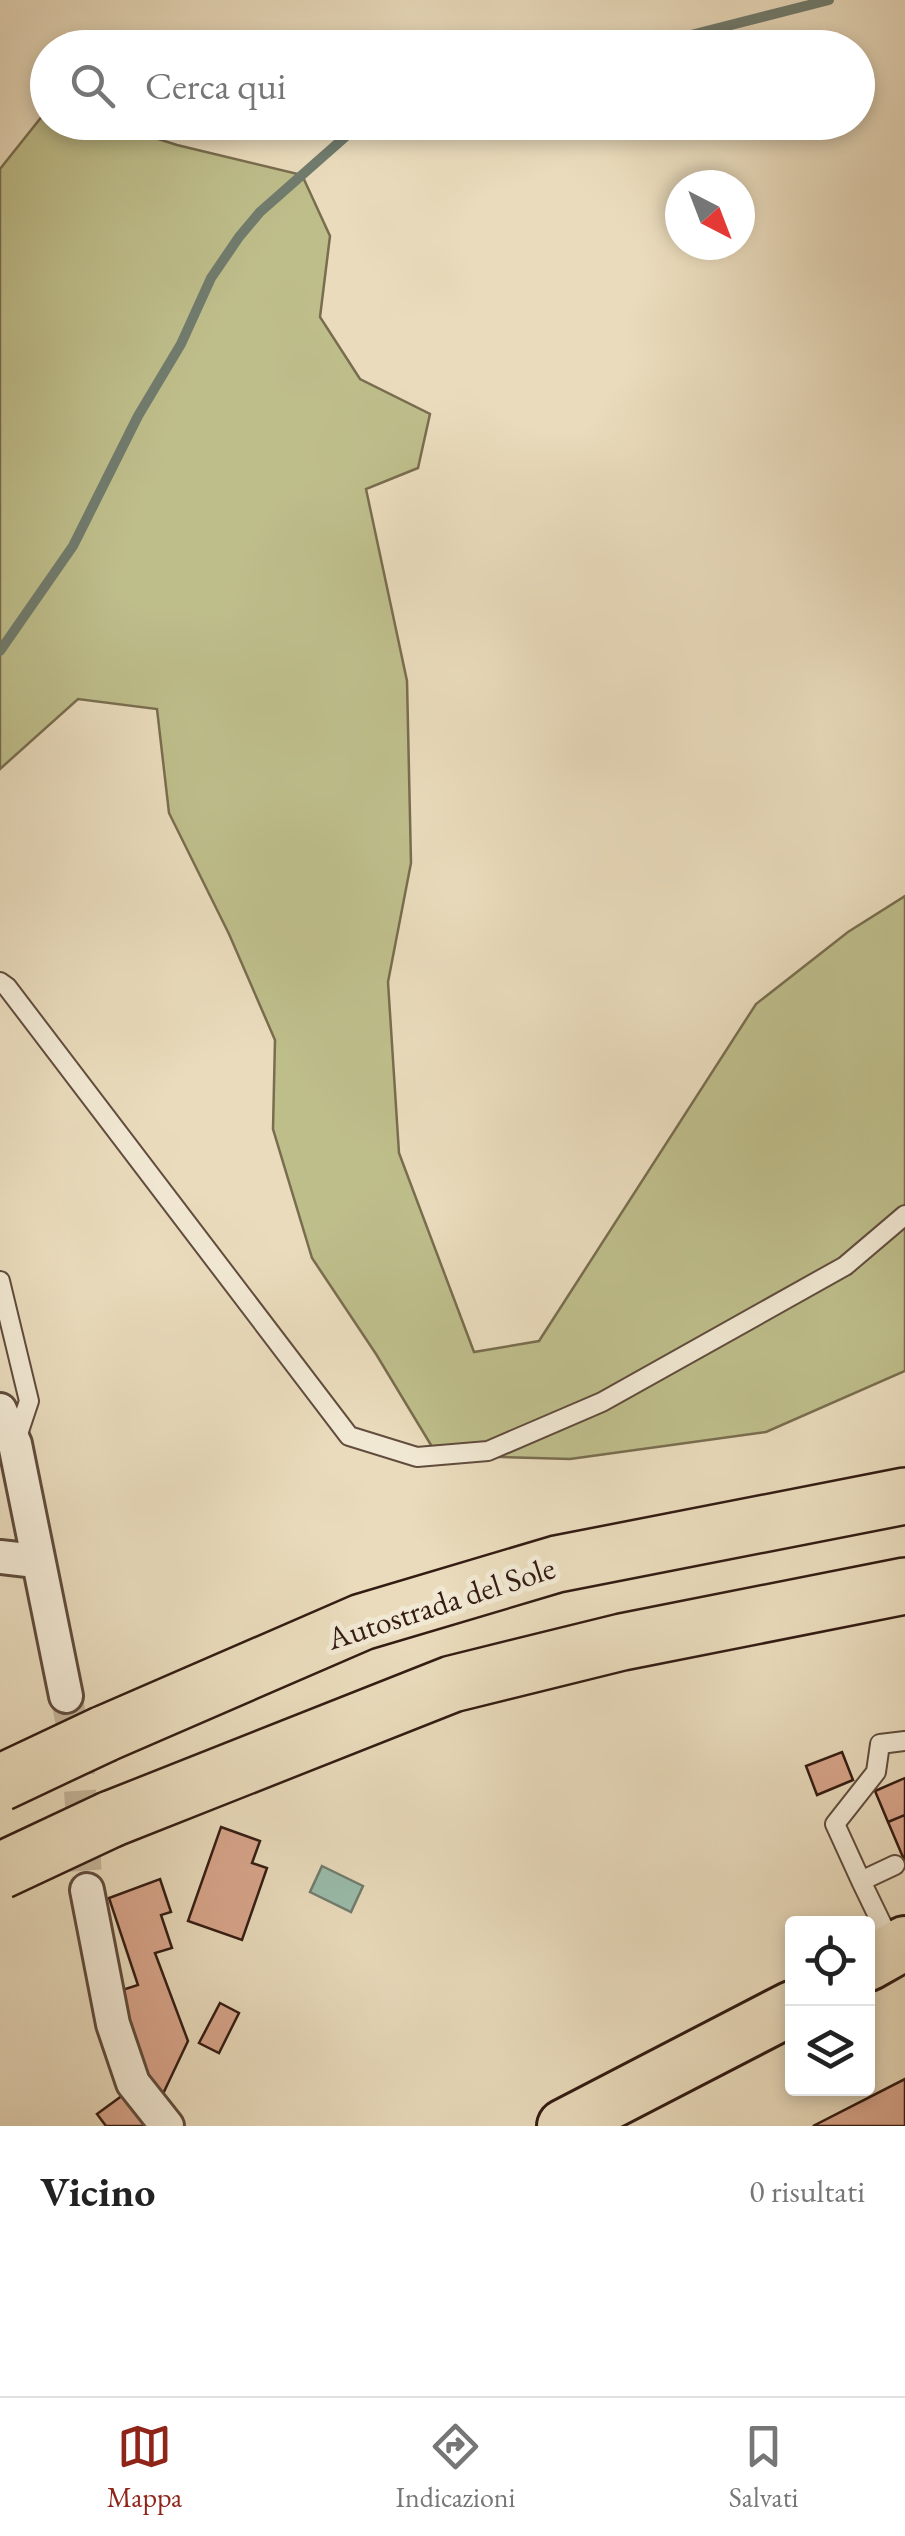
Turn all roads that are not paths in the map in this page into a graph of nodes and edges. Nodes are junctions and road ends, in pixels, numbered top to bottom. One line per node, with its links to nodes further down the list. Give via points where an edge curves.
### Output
1 (0, 982): 2 (lane, via 348,1436 416,1457 488,1450 602,1402 845,1266)
2 (905, 1214)
3 (0, 1281): 5 (lane, via 30,1402)
4 (0, 1410): 5 (street)
5 (15, 1444): 8 (street)
6 (905, 1496): 12 (highway, Autostrada del Sole, bridge, via 556,1564 362,1622)
7 (0, 1557): 8 (street)
8 (36, 1561): 10 (street)
9 (905, 1586): 14 (highway, bridge, via 622,1642 452,1684 111,1819)
10 (66, 1696)
11 (905, 1741): 15 (lane, via 880,1744 876,1772 835,1824)
12 (0, 1783)
13 (896, 1865): 15 (lane)
14 (0, 1871)
15 (861, 1881): 17 (lane)
16 (87, 1890): 19 (street, via 113,2024 132,2083)
17 (888, 1960)
18 (785, 2012): 20 (main road)
19 (167, 2126)
20 (564, 2126)

